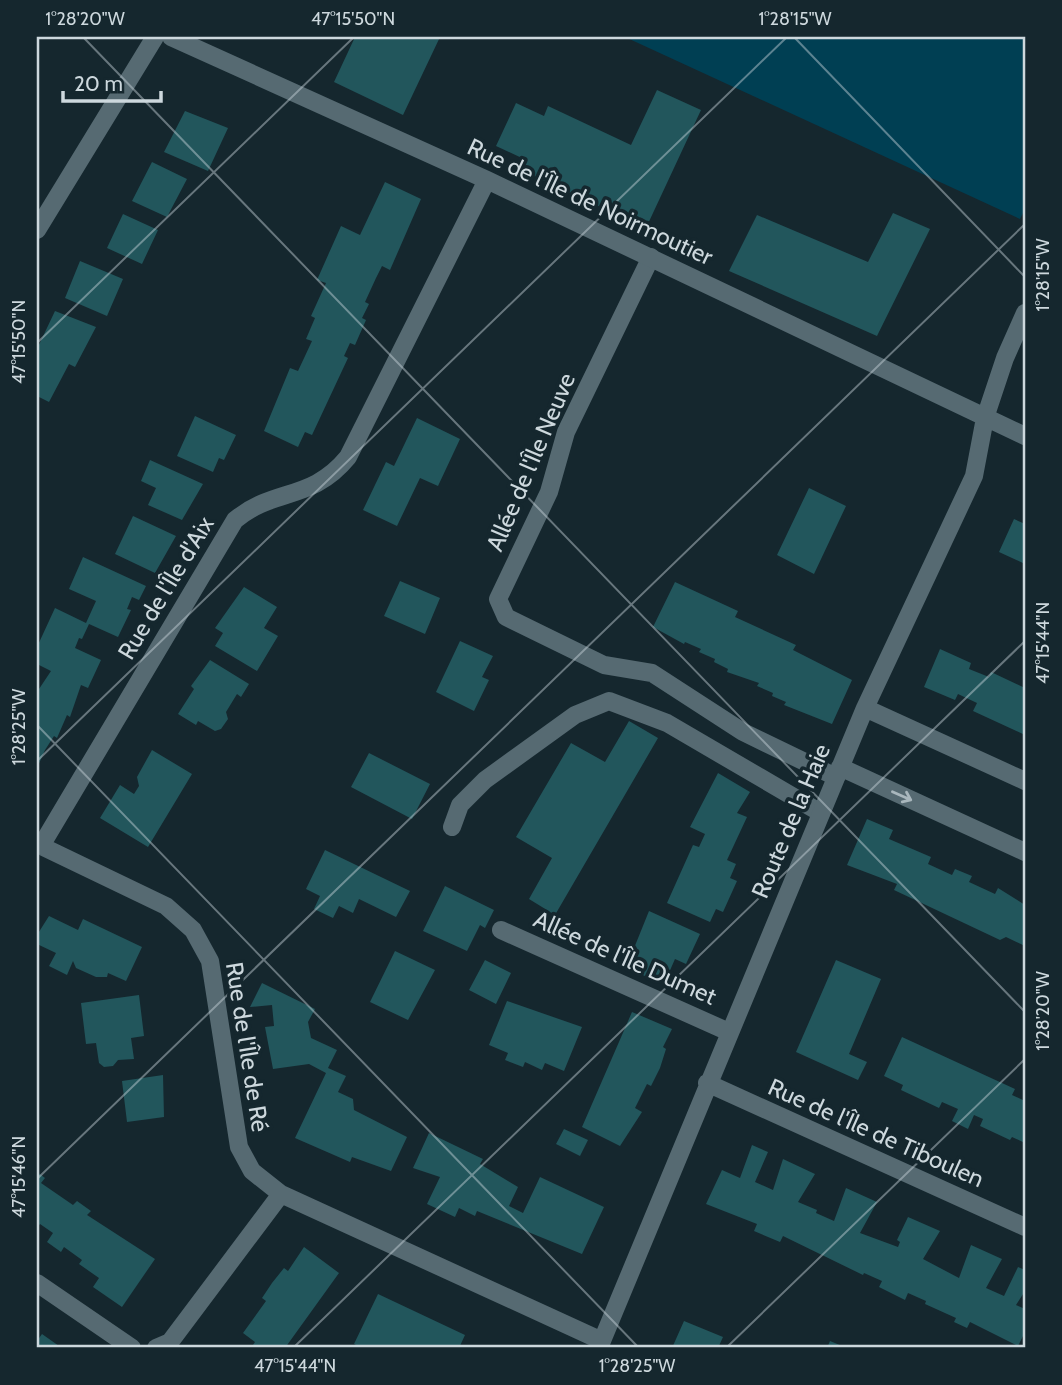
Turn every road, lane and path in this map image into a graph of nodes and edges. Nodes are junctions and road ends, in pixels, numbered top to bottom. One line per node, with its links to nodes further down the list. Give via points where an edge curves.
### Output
1 (155, 37): 4 (street)
2 (171, 37): 3 (street, Rue de l'Île de Noirmoutier)
3 (486, 180): 5 (street, Rue de l'Île de Noirmoutier); 14 (street, Rue de l'Île d'Aix, via 348,457 333,475 305,491 254,505 235,520)
4 (37, 230)
5 (651, 257): 7 (street, Rue de l'Île de Noirmoutier); 10 (street, Allée de l'Île Neuve, via 566,432 549,492 498,599 506,617 604,665 652,673 743,732)
6 (1025, 313): 7 (street, Route de la Haie)
7 (985, 418): 8 (street, Rue de l'Île de Noirmoutier); 9 (street, Route de la Haie, via 974,476)
8 (1025, 436)
9 (865, 708): 10 (street, Route de la Haie); 11 (street)
10 (838, 772): 12 (street, Route de la Haie); 15 (street, Allée de l'Île Neuve, one-way to 15)
11 (1025, 781)
12 (821, 813): 13 (street, via 667,723 608,701 575,715 485,780 460,805); 17 (street, Route de la Haie)
13 (452, 827)
14 (39, 845): 19 (street, Rue de l'Île de Ré, via 166,906 193,930 210,961 239,1147 252,1171)
15 (1025, 852)
16 (501, 930): 17 (street, Allée de l'Île Dumet)
17 (729, 1032): 18 (street, Route de la Haie)
18 (707, 1083): 20 (street, Rue de l'Île de Tiboulen); 22 (street, Route de la Haie)
19 (281, 1194): 22 (street, Rue de l'Île de Ré); 24 (street, via 170,1342)
20 (1025, 1227)
21 (37, 1283): 23 (street)
22 (601, 1345)
23 (132, 1348)
24 (156, 1348)

